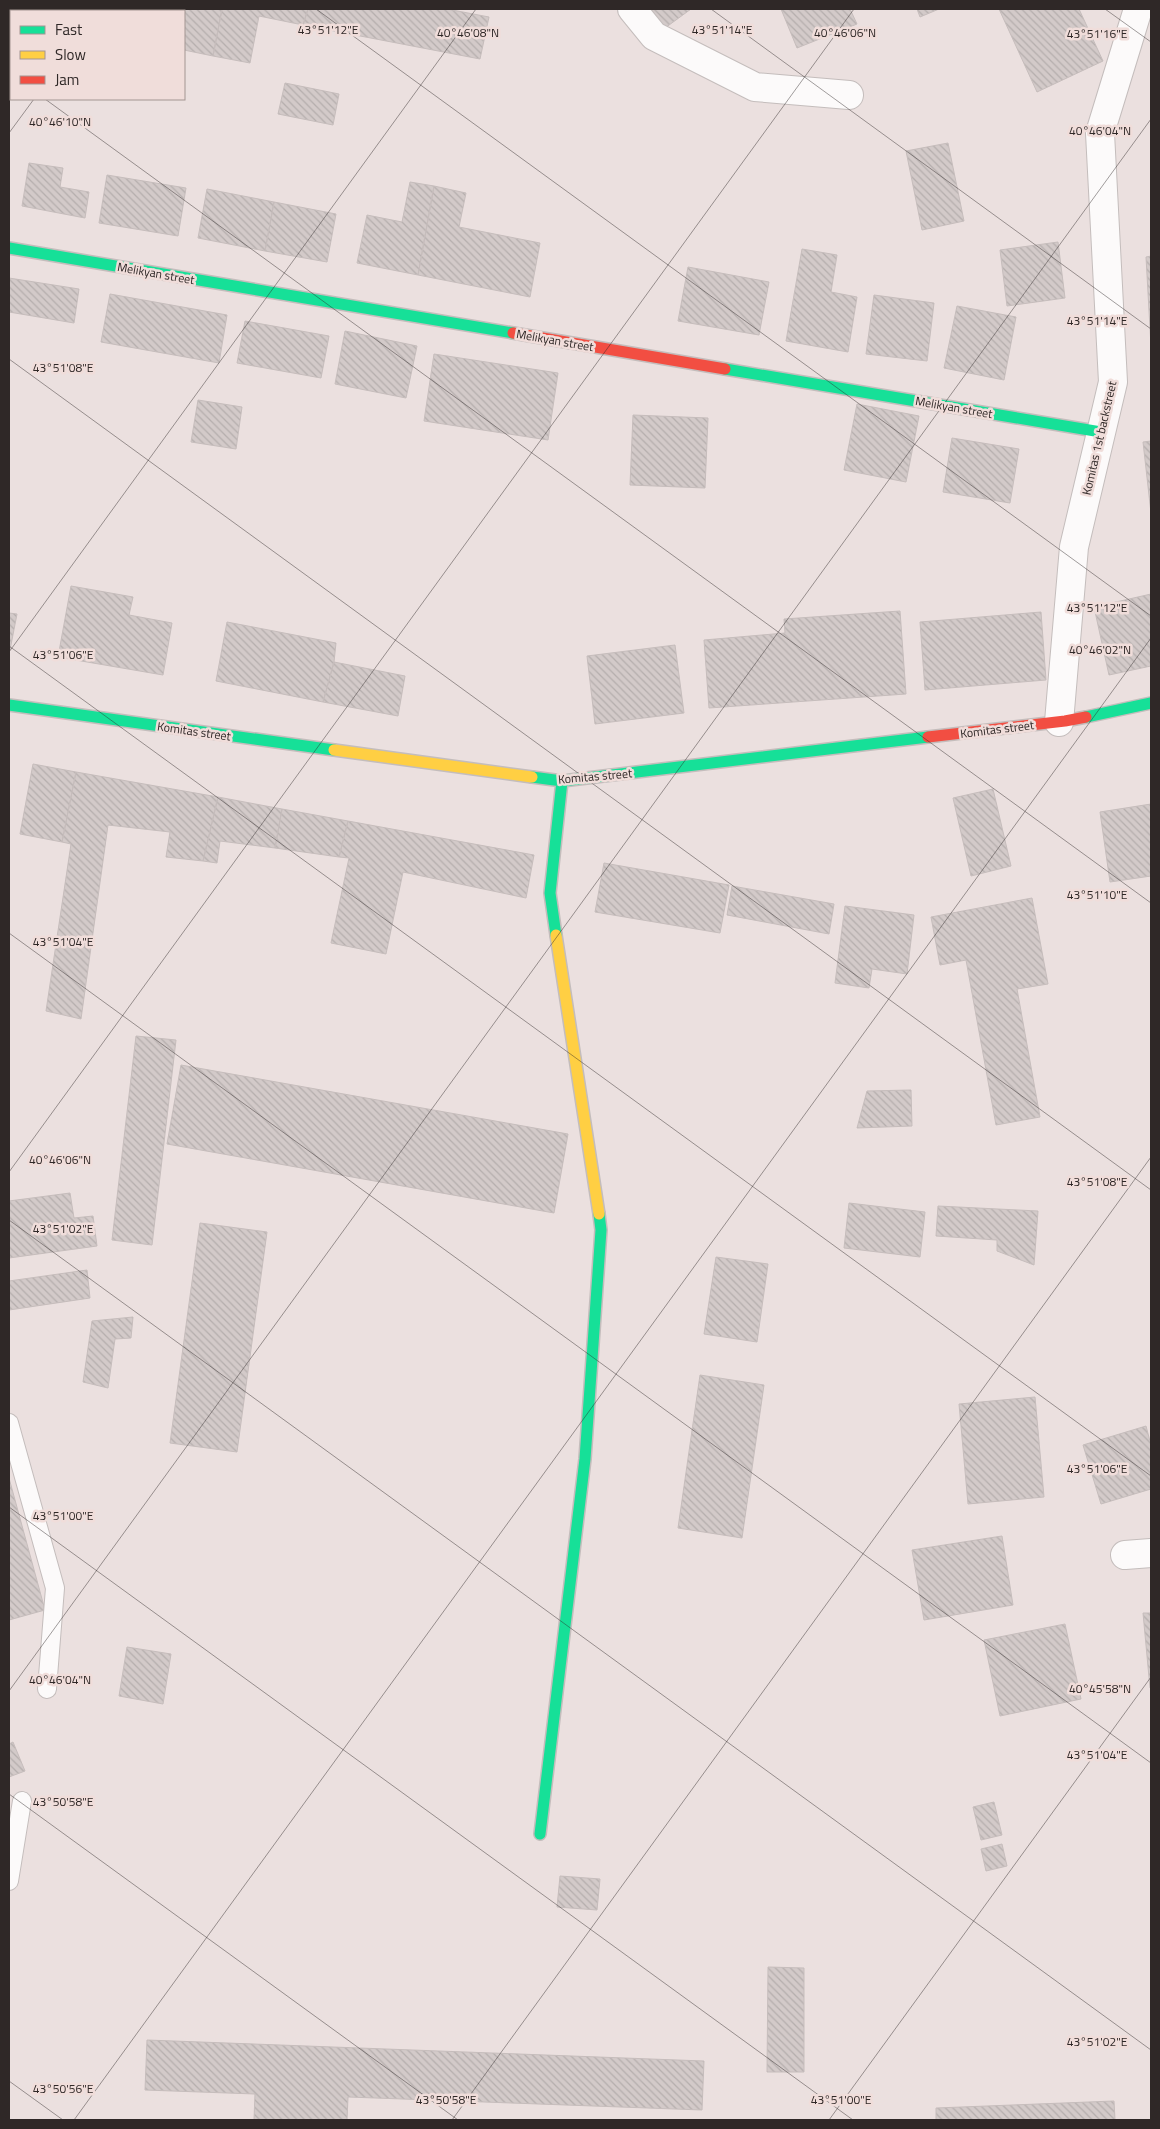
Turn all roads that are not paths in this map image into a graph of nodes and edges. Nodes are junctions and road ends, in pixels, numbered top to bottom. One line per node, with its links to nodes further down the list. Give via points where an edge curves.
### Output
1 (632, 9): 3 (street, via 654,36 755,87)
2 (1138, 9): 5 (street, Komitas 1st backstreet, via 1100,133 1114,382)
3 (849, 94)
4 (9, 248): 5 (street, Melikyan street)
5 (1101, 432): 8 (street, Komitas 1st backstreet, via 1074,547)
6 (1151, 704): 8 (street, Komitas street)
7 (9, 706): 9 (street, Komitas street)
8 (1059, 722): 9 (street, Komitas street)
9 (562, 781): 15 (street, via 550,893 601,1230 585,1459)
10 (9, 1423): 13 (lane, via 55,1588)
11 (1151, 1553): 12 (street)
12 (1124, 1555)
13 (47, 1689)
14 (22, 1801): 16 (lane)
15 (540, 1834)
16 (9, 1881)

